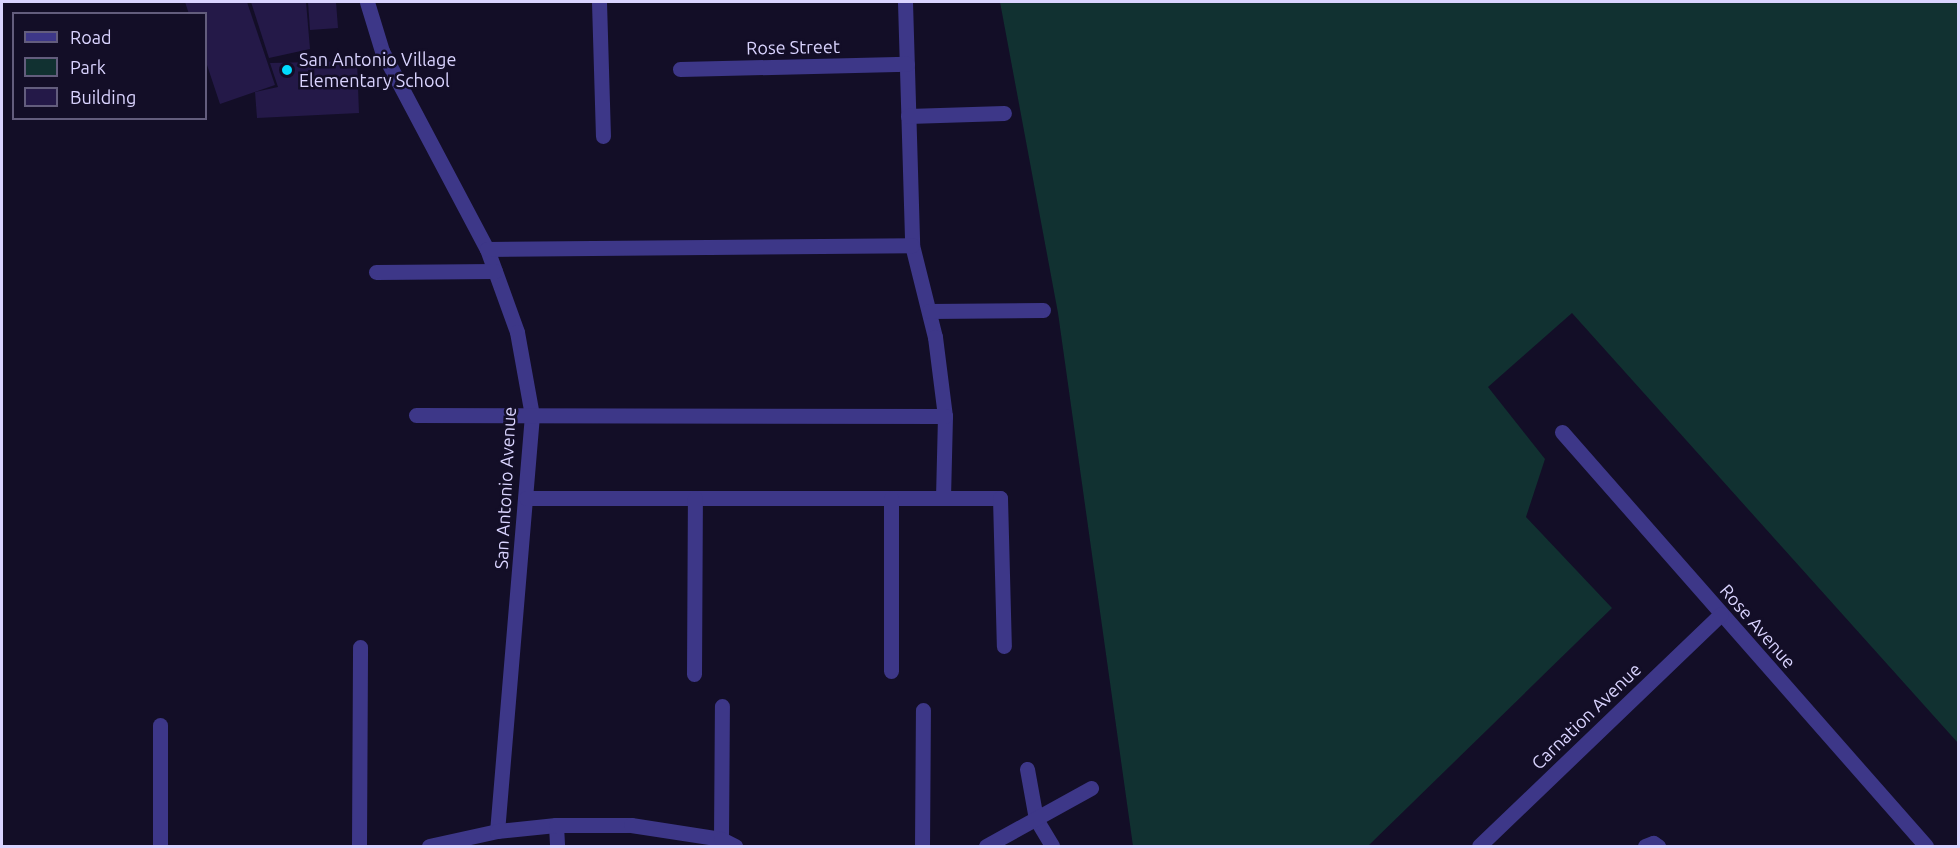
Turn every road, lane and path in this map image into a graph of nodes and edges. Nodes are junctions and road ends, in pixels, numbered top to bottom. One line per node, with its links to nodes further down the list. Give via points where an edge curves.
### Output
1 (367, 2): 10 (street, San Antonio Avenue, via 382,51)
2 (600, 2): 8 (street)
3 (905, 2): 4 (street)
4 (907, 64): 5 (street, Rose Street); 7 (street)
5 (680, 69)
6 (1004, 113): 7 (street)
7 (908, 116): 9 (street)
8 (603, 136)
9 (912, 245): 10 (street); 14 (street)
10 (488, 249): 11 (street, San Antonio Avenue)
11 (495, 271): 12 (street); 16 (street, San Antonio Avenue, via 517,332)
12 (376, 273)
13 (1043, 310): 14 (street)
14 (929, 311): 17 (street)
15 (416, 415): 16 (street)
16 (532, 415): 17 (street); 19 (street, San Antonio Avenue)
17 (945, 416): 22 (street)
18 (1562, 432): 23 (street, Rose Avenue)
19 (526, 498): 20 (street); 35 (street, San Antonio Avenue)
20 (695, 498): 21 (street); 27 (street)
21 (891, 498): 22 (street); 26 (street)
22 (944, 498): 24 (street, via 1000,498)
23 (1721, 614): 45 (street, Carnation Avenue); 48 (street, Rose Avenue)
24 (1004, 646)
25 (360, 647): 38 (street)
26 (891, 671)
27 (694, 674)
28 (722, 706): 36 (street)
29 (923, 711): 42 (street)
30 (160, 725): 37 (street)
31 (1027, 769): 33 (street)
32 (1091, 788): 33 (street)
33 (1036, 819): 43 (street); 44 (street)
34 (556, 825): 35 (street); 36 (street, via 631,825); 40 (street)
35 (497, 831): 39 (street)
36 (721, 840): 41 (street)
37 (160, 846)
38 (359, 846)
39 (429, 846)
40 (557, 846)
41 (735, 846)
42 (922, 846)
43 (986, 846)
44 (1052, 846)
45 (1479, 846)
46 (1645, 846): 47 (street)
47 (1658, 846)
48 (1927, 846)

